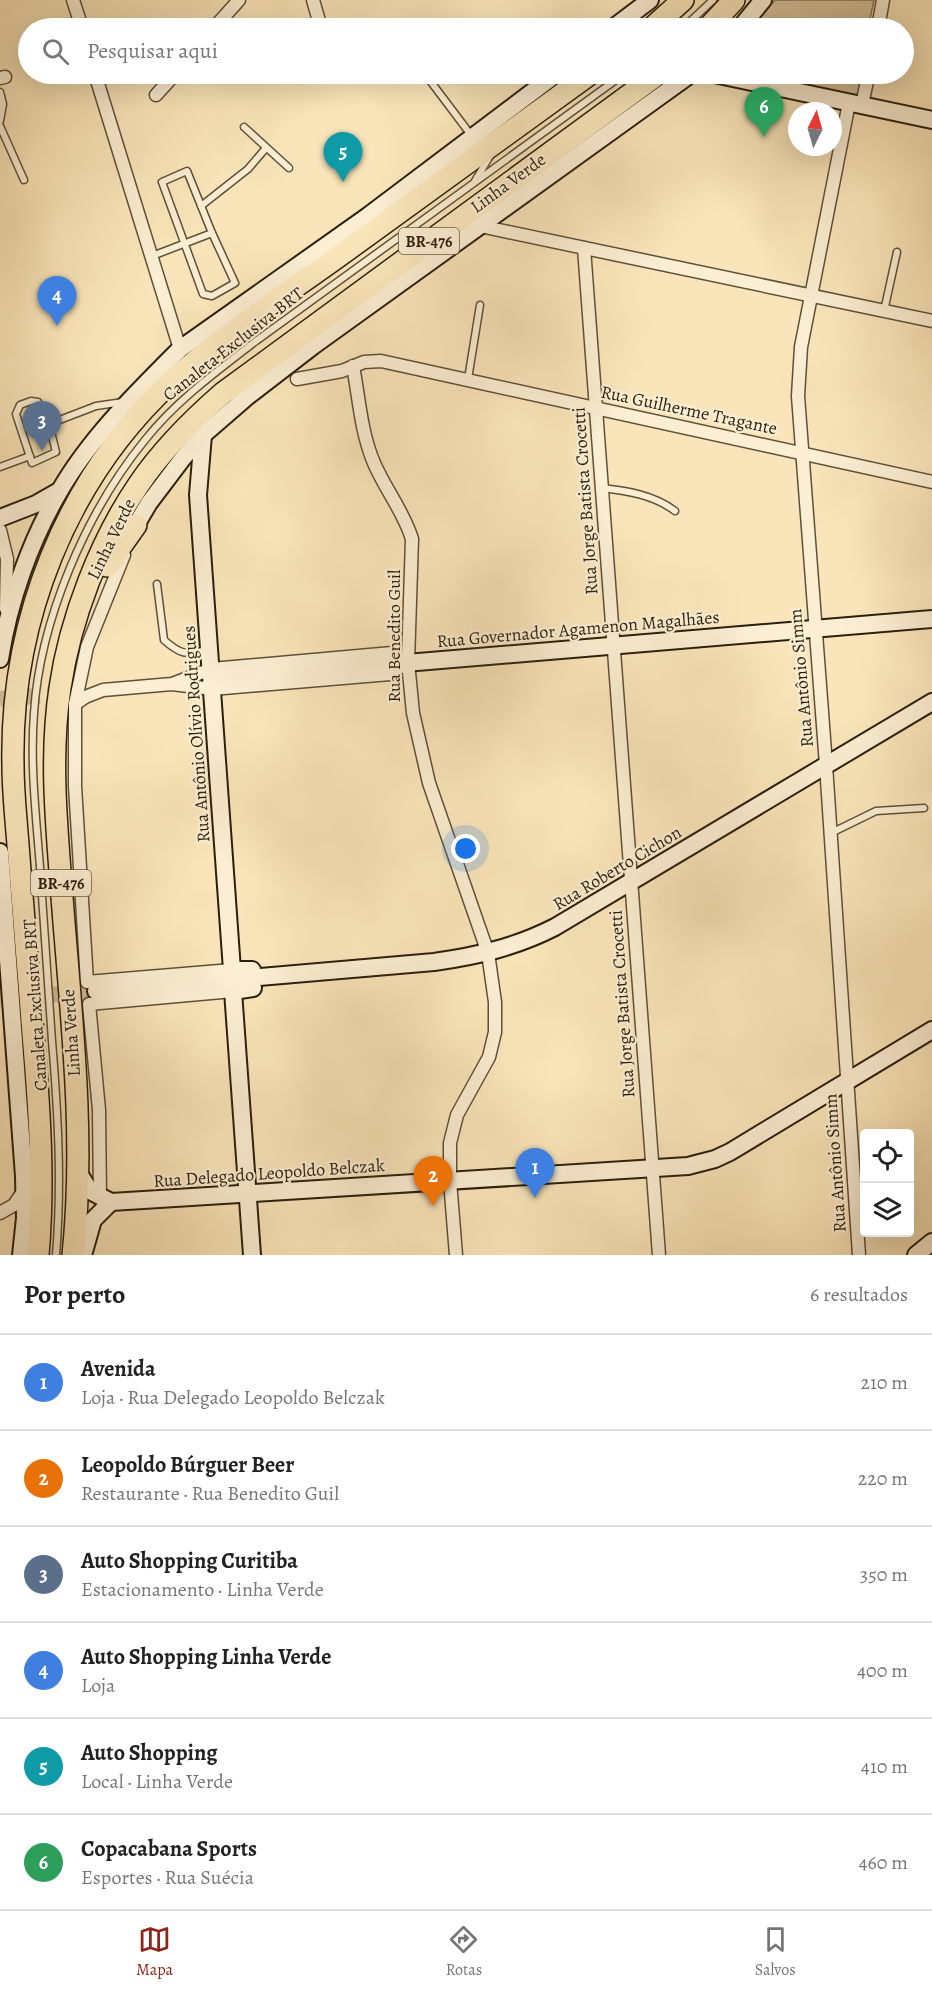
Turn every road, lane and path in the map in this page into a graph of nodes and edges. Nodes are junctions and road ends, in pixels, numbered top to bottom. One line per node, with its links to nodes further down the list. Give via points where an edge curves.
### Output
1 (73, 0): 10 (street)
2 (239, 0): 11 (street)
3 (314, 0): 12 (street)
4 (650, 0): 13 (street)
5 (683, 0): 14 (highway)
6 (713, 0): 15 (lane)
7 (734, 0): 16 (highway)
8 (763, 0): 17 (street)
9 (884, 0): 18 (street)
10 (79, 18)
11 (223, 18)
12 (318, 18)
13 (626, 18)
14 (663, 18)
15 (694, 18)
16 (717, 18)
17 (748, 18)
18 (880, 18)
19 (98, 84): 50 (street)
20 (166, 84): 31 (street)
21 (432, 84): 38 (lane)
22 (543, 84): 38 (street)
23 (561, 84): 33 (highway)
24 (576, 84): 33 (highway, Linha Verde / BR-476)
25 (610, 84): 43 (lane, Canaleta Exclusiva BRT)
26 (644, 84): 76 (highway, Linha Verde / BR-476, via 259,364 202,411 139,484 110,537)
27 (677, 84): 45 (street, Linha Verde)
28 (761, 84): 32 (street)
29 (866, 84): 32 (street, Rua Antônio Simm)
30 (0, 92): 35 (lane)
31 (156, 94)
32 (856, 104): 34 (street); 51 (street, Rua Antônio Simm)
33 (540, 110): 39 (highway, Linha Verde / BR-476)
34 (932, 120)
35 (0, 121)
36 (0, 126): 42 (lane)
37 (244, 127): 40 (lane)
38 (474, 138): 55 (street)
39 (502, 138): 43 (lane, Canaleta Exclusiva BRT); 117 (highway, Linha Verde / BR-476, via 173,381 143,410 99,466 53,553 22,650 13,736 40,1126 42,1198)
40 (266, 148): 41 (lane); 44 (lane, via 248,169)
41 (289, 168)
42 (24, 180)
43 (473, 184): 118 (lane, Canaleta Exclusiva BRT, via 256,341 173,410 116,480 72,565 45,648 33,734 59,1131)
44 (201, 206): 46 (lane); 47 (lane, via 187,171 162,182)
45 (480, 226): 48 (street); 62 (street, Linha Verde, via 279,371)
46 (212, 233): 47 (lane); 47 (lane, via 236,283 212,296 203,294)
47 (184, 244): 50 (lane)
48 (584, 248): 51 (street); 60 (street, Rua Jorge Batista Crocetti)
49 (897, 252): 53 (lane)
50 (151, 256): 55 (street)
51 (811, 296): 53 (street); 63 (street, Rua Antônio Simm, via 798,371)
52 (480, 305): 58 (lane)
53 (884, 311): 54 (street)
54 (932, 321)
55 (180, 349): 59 (street)
56 (353, 366): 57 (street, Rua Guilherme Tragante); 58 (street, Rua Guilherme Tragante, via 381,361); 83 (street, Rua Benedito Guil, via 369,450 412,539)
57 (297, 379)
58 (468, 380): 60 (street, Rua Guilherme Tragante)
59 (130, 401): 61 (lane, via 96,406); 69 (street)
60 (596, 408): 63 (street, Rua Guilherme Tragante); 68 (street, Rua Jorge Batista Crocetti)
61 (49, 424): 64 (lane, via 56,452 32,462); 64 (lane, via 38,402 31,400 20,405 16,414)
62 (203, 435): 66 (street, Linha Verde); 70 (street, Rua Antônio Olívio Rodrigues)
63 (801, 453): 67 (street, Rua Guilherme Tragante); 79 (street, Rua Antônio Simm)
64 (30, 456): 65 (lane)
65 (0, 467)
66 (165, 480): 70 (street, via 189,481); 73 (street, Linha Verde)
67 (932, 482)
68 (602, 488): 71 (lane, via 662,501); 80 (street, Rua Jorge Batista Crocetti)
69 (60, 490): 72 (street); 78 (street, via 34,542)
70 (198, 495): 81 (street, Rua Antônio Olívio Rodrigues)
71 (675, 511)
72 (0, 518)
73 (136, 525): 76 (highway); 85 (street, Linha Verde, via 91,634)
74 (0, 530): 78 (street, via 7,567)
75 (157, 584): 81 (lane, via 165,640 177,652)
76 (84, 598): 108 (highway, Linha Verde / BR-476, via 61,679 55,760)
77 (932, 619): 79 (street, Rua Governador Agamenon Magalhães)
78 (6, 628): 82 (street)
79 (815, 629): 80 (street, Rua Governador Agamenon Magalhães); 92 (street, Rua Antônio Simm)
80 (614, 645): 83 (street, Rua Governador Agamenon Magalhães); 96 (street, Rua Jorge Batista Crocetti)
81 (209, 650): 84 (street, Rua Antônio Olívio Rodrigues)
82 (0, 659)
83 (408, 662): 84 (street, via 392,653); 86 (street, Rua Governador Agamenon Magalhães); 88 (street, via 390,674); 97 (street, Rua Benedito Guil, via 410,697 424,765)
84 (211, 669): 87 (street); 88 (street, Rua Antônio Olívio Rodrigues)
85 (80, 676): 89 (street, via 87,684); 91 (street, Linha Verde)
86 (226, 678)
87 (172, 684): 88 (street); 89 (street)
88 (212, 689): 98 (street, Rua Antônio Olívio Rodrigues)
89 (103, 690): 91 (street)
90 (932, 702): 92 (street, Rua Roberto Cichon)
91 (75, 704): 102 (street, Linha Verde, via 75,786)
92 (826, 765): 94 (street, Rua Antônio Simm); 96 (street, Rua Roberto Cichon)
93 (924, 808): 94 (lane, via 876,811)
94 (831, 833): 106 (street, Rua Antônio Simm)
95 (0, 852): 100 (street)
96 (631, 882): 97 (street, Rua Roberto Cichon, via 537,936); 107 (street, Rua Jorge Batista Crocetti)
97 (488, 953): 99 (street, Rua Roberto Cichon); 109 (street, Rua Benedito Guil, via 495,1002 493,1046 453,1127)
98 (232, 970): 99 (street, via 276,970); 102 (street)
99 (290, 975): 101 (street, Rua Roberto Cichon); 102 (street, Rua Roberto Cichon)
100 (9, 977): 103 (street); 104 (street)
101 (233, 991): 102 (street); 111 (street)
102 (91, 992): 112 (street, Linha Verde)
103 (0, 993)
104 (6, 1011): 110 (street)
105 (932, 1030): 106 (street, Rua Delegado Leopoldo Belczak)
106 (848, 1081): 107 (street, Rua Delegado Leopoldo Belczak, via 715,1159 688,1166); 124 (street, Rua Antônio Simm)
107 (652, 1168): 109 (street, Rua Delegado Leopoldo Belczak); 123 (street, Rua Jorge Batista Crocetti)
108 (78, 1172): 112 (street, via 90,1191); 119 (highway, Linha Verde / BR-476)
109 (450, 1181): 111 (street, Rua Delegado Leopoldo Belczak); 122 (street, Rua Benedito Guil)
110 (25, 1189): 113 (street, via 14,1205); 114 (street)
111 (248, 1194): 112 (street, Rua Delegado Leopoldo Belczak); 121 (street)
112 (105, 1200): 120 (street, via 93,1220)
113 (1, 1213): 114 (street)
114 (24, 1233): 116 (street)
115 (932, 1242): 125 (street)
116 (21, 1255)
117 (38, 1255)
118 (56, 1255)
119 (73, 1255)
120 (83, 1255)
121 (252, 1255)
122 (456, 1255)
123 (659, 1255)
124 (859, 1255)
125 (916, 1255)

